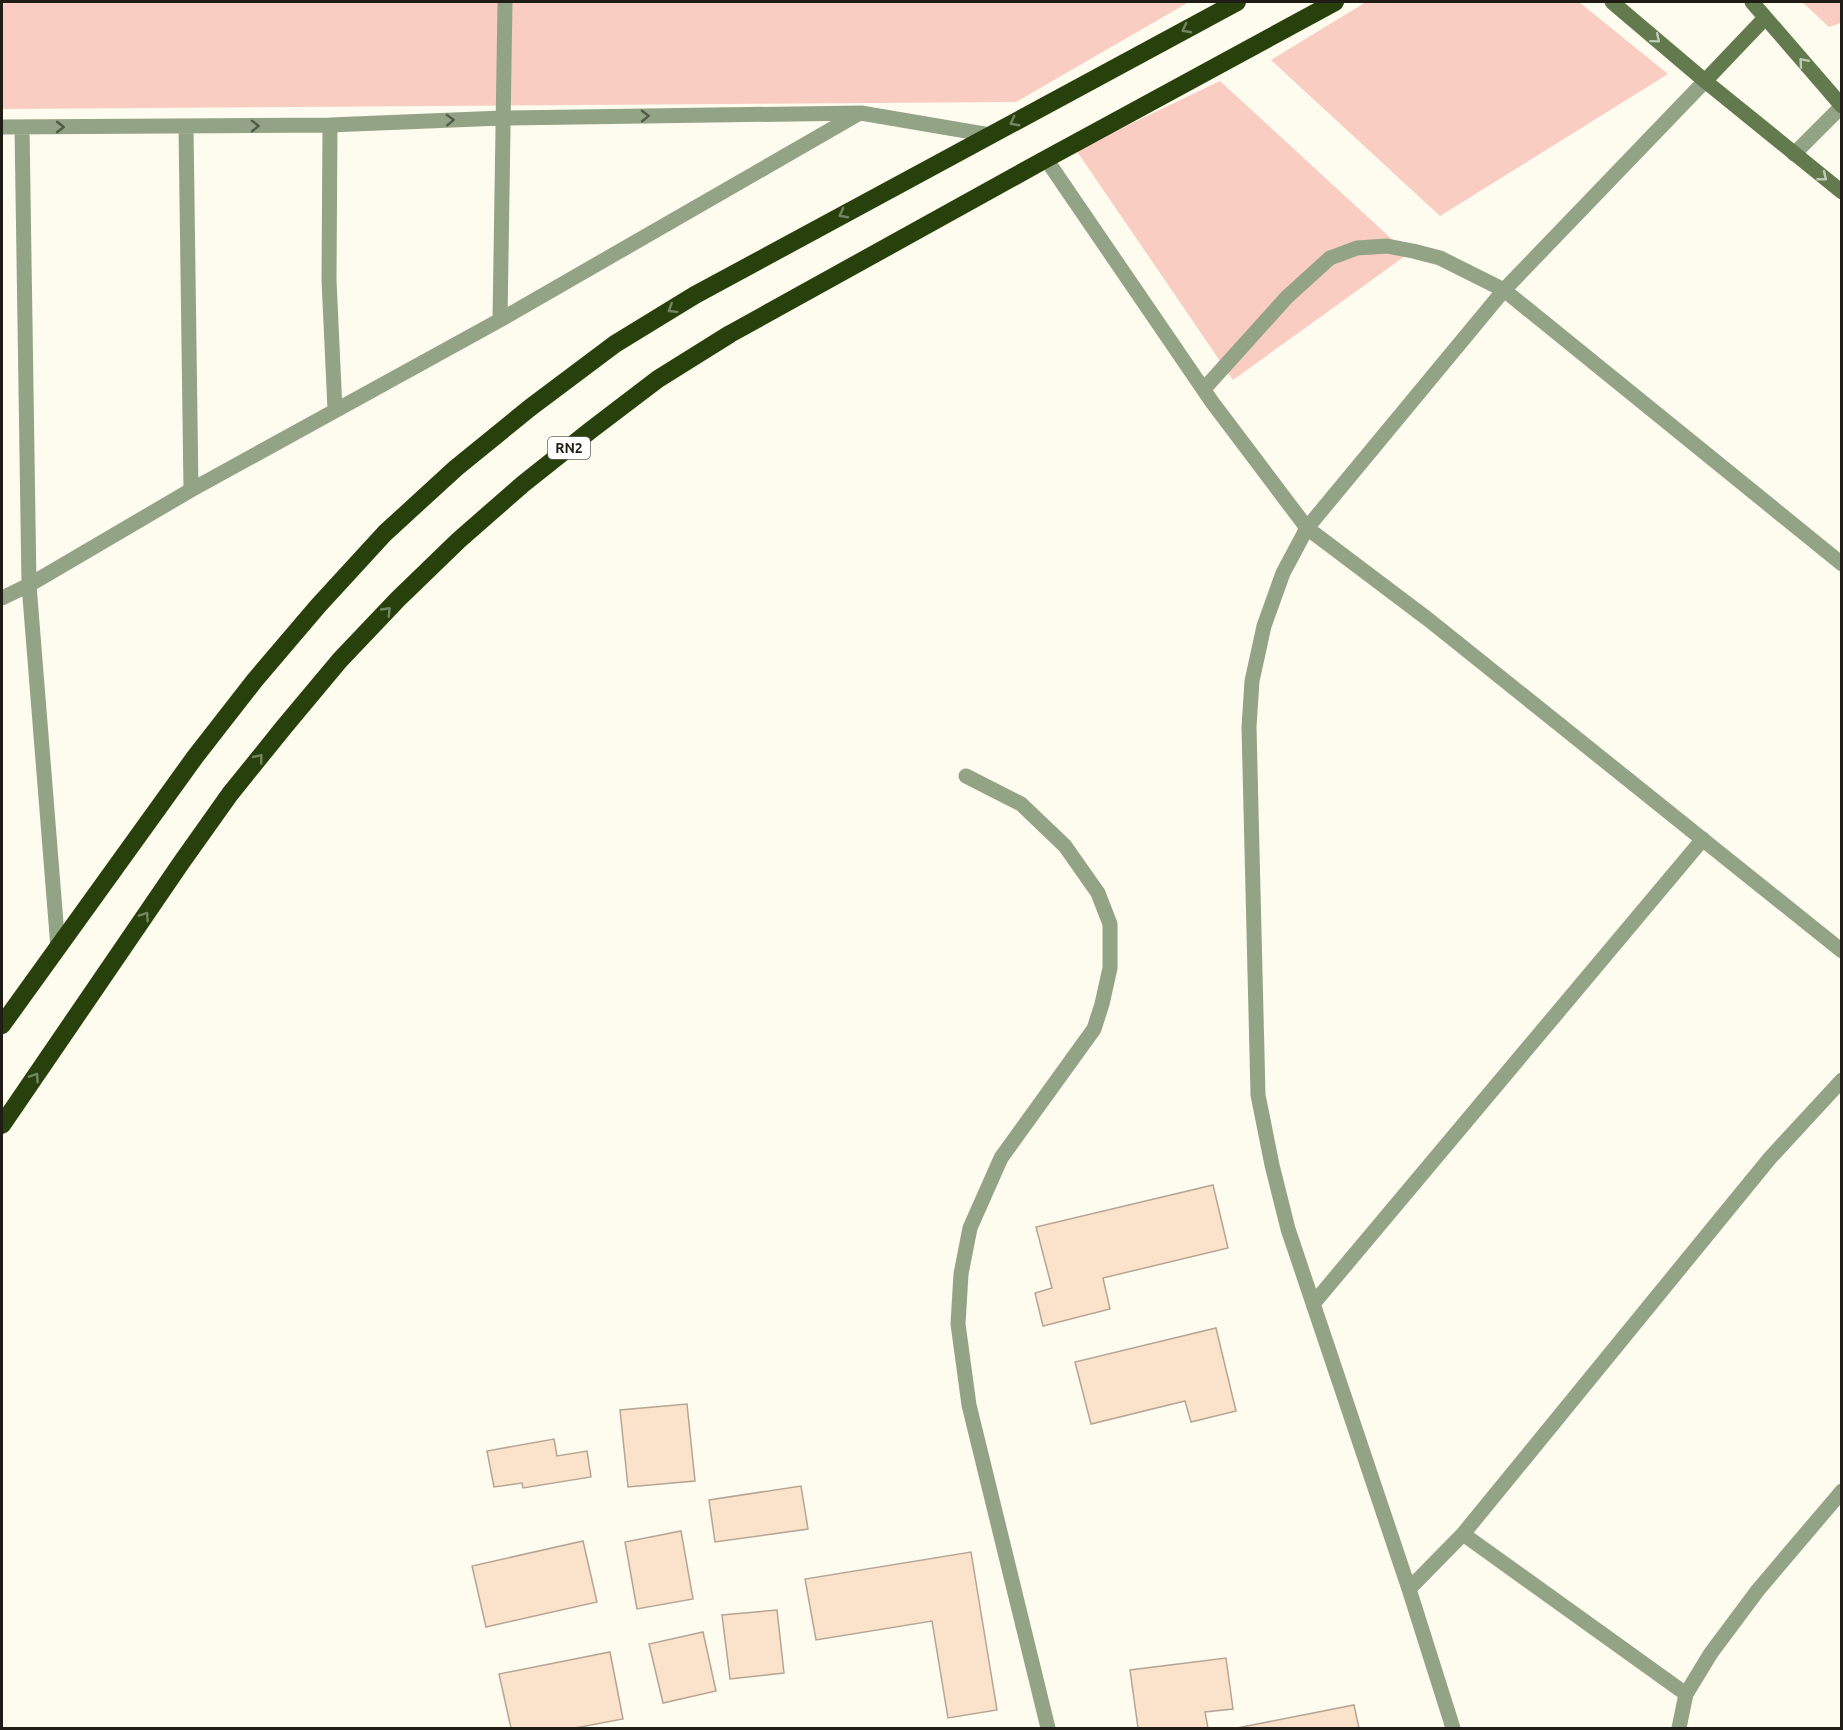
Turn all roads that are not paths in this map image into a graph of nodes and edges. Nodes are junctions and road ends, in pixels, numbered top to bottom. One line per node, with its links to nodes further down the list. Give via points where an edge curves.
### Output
1 (505, 2): 10 (street)
2 (1237, 2): 15 (highway, one-way to 15)
3 (1335, 2): 17 (highway, RN2)
4 (1612, 2): 7 (street, one-way to 7)
5 (1752, 2): 6 (street)
6 (1765, 18): 7 (street); 8 (street, one-way to 6)
7 (1705, 81): 16 (street); 19 (street)
8 (1841, 106): 16 (street)
9 (861, 112): 10 (street, one-way to 9); 15 (street); 20 (street)
10 (502, 118): 11 (street, one-way to 10); 20 (street)
11 (330, 124): 14 (street, one-way to 11); 22 (street)
12 (2, 127): 13 (street)
13 (22, 127): 14 (street, one-way to 14); 26 (street)
14 (186, 127): 23 (street)
15 (990, 135): 30 (highway, one-way to 30, via 695,295 615,344 456,468 385,533 255,680)
16 (1794, 154): 18 (street, one-way to 18)
17 (1046, 159): 21 (street); 34 (highway, RN2, one-way to 17, via 230,794 340,660 459,540 523,484 658,379 730,334)
18 (1842, 192)
19 (1504, 290): 21 (street, via 1440,258 1387,246 1357,248 1330,258 1287,297); 24 (street); 25 (street)
20 (500, 320): 22 (street)
21 (1204, 388): 24 (street)
22 (335, 410): 23 (street)
23 (191, 490): 26 (street)
24 (1307, 528): 29 (street, via 1429,620); 35 (street, via 1283,573 1264,626 1252,681 1249,727 1258,1095 1288,1229)
25 (1842, 564)
26 (29, 585): 27 (street); 30 (street)
27 (2, 598)
28 (966, 776): 40 (street, via 1021,804 1065,846 1098,893 1110,924 1110,968 1094,1029 1000,1158 970,1228 961,1274 958,1324 969,1406)
29 (1702, 839): 31 (street); 35 (street)
30 (58, 948): 32 (highway)
31 (1842, 951)
32 (2, 1025)
33 (1842, 1080): 37 (street, via 1770,1158)
34 (2, 1125)
35 (1313, 1304): 38 (street)
36 (1842, 1491): 39 (street, via 1758,1590)
37 (1463, 1534): 38 (street); 39 (street)
38 (1409, 1589): 41 (street)
39 (1686, 1694): 42 (street)
40 (1047, 1728)
41 (1453, 1728)
42 (1679, 1728)

